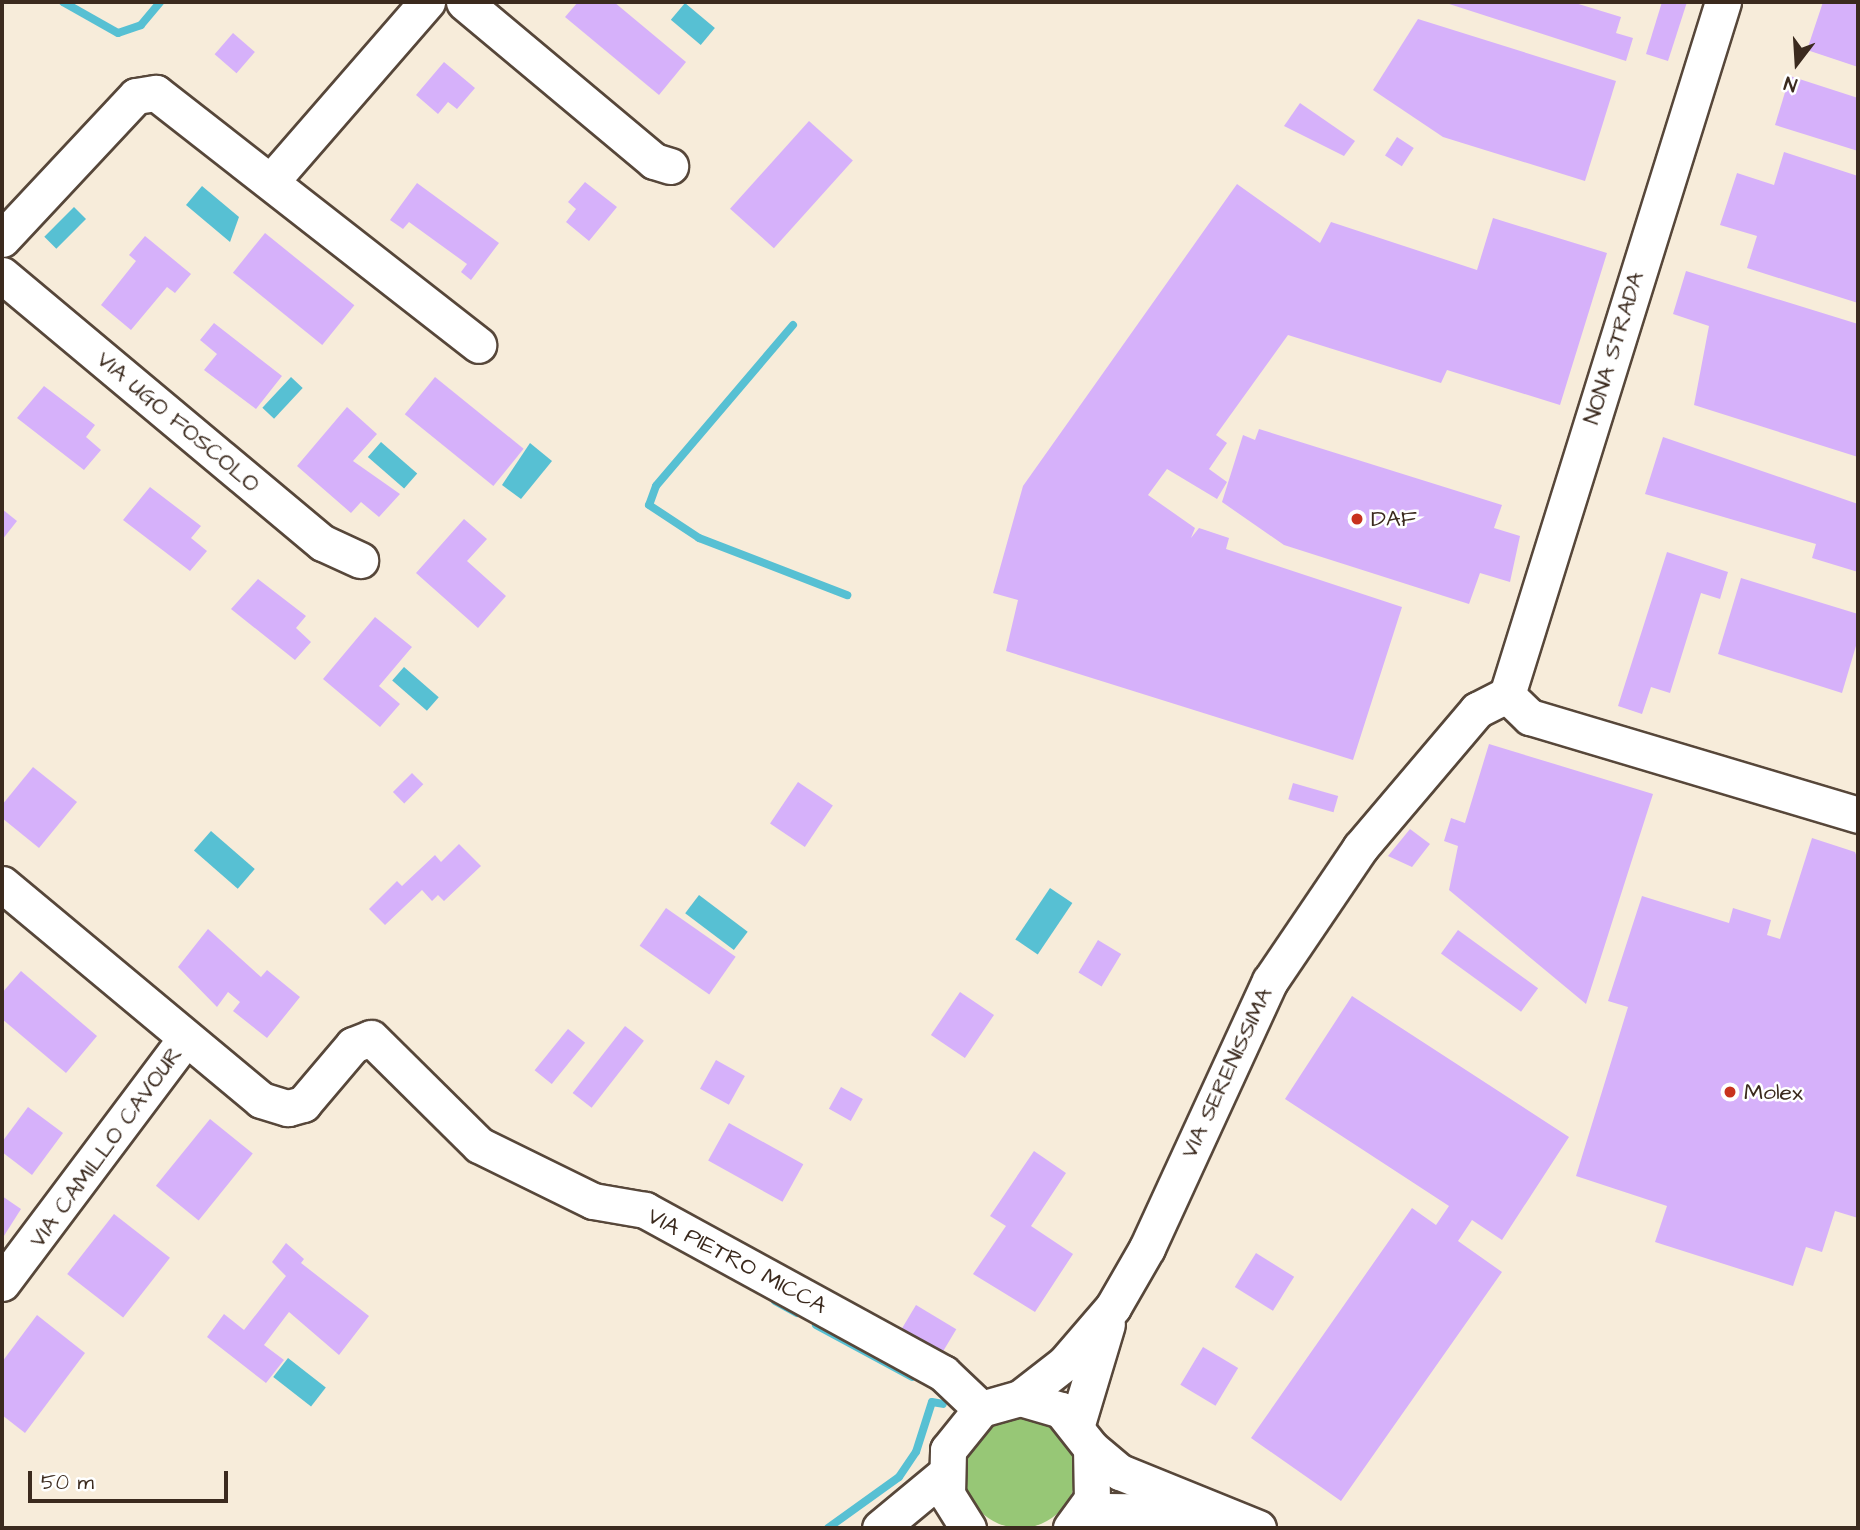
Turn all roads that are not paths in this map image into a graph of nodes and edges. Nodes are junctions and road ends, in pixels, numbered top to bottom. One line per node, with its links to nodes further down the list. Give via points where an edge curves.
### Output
1 (427, 2): 5 (street)
2 (464, 2): 4 (street, via 654,161)
3 (1723, 2): 10 (street, NONA STRADA)
4 (670, 166)
5 (273, 179): 6 (street, via 167,99 146,92); 8 (street)
6 (2, 239)
7 (2, 275): 9 (street, VIA UGO FOSCOLO, via 323,543)
8 (478, 345)
9 (360, 560)
10 (1507, 695): 11 (street, via 1530,718); 15 (street, VIA SERENISSIMA, via 1477,710 1360,848 1270,981 1147,1248)
11 (1858, 815)
12 (2, 884): 13 (street, VIA PIETRO MICCA)
13 (185, 1039): 14 (street, VIA CAMILLO CAVOUR); 17 (street, VIA PIETRO MICCA, via 261,1100 289,1108 312,1096 353,1045 371,1038 479,1146 524,1172 593,1201 645,1210 943,1373)
14 (2, 1283)
15 (1112, 1307): 16 (street, VIA SERENISSIMA, via 1065,1363); 18 (street, VIA SERENISSIMA)
16 (1020, 1398): 17 (street, VIA SERENISSIMA); 18 (street, via 1061,1410)
17 (981, 1409): 19 (street, via 955,1438)
18 (1084, 1436): 20 (street, via 1120,1472); 21 (street, VIA SERENISSIMA, via 1094,1486)
19 (944, 1475): 22 (street); 23 (street, via 947,1495)
20 (1221, 1512): 21 (street, via 1105,1511); 24 (street)
21 (1075, 1525)
22 (880, 1528)
23 (968, 1528)
24 (1258, 1528)

